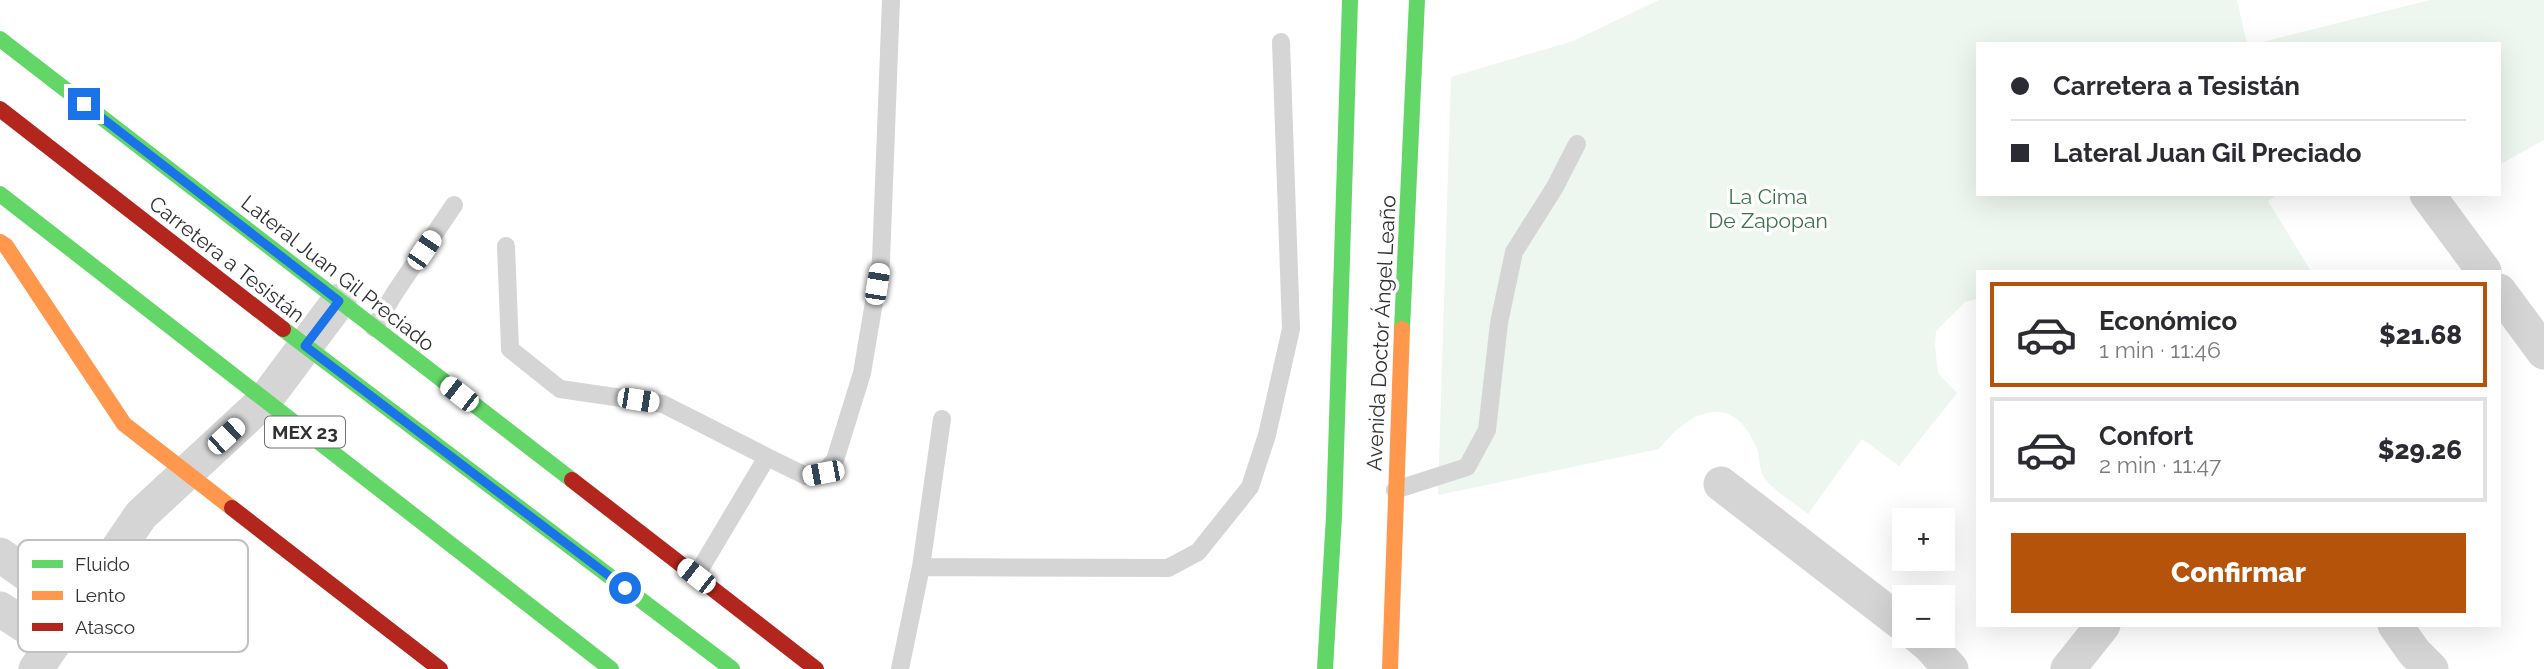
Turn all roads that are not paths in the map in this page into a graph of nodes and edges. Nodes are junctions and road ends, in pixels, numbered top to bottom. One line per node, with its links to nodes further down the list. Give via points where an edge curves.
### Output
1 (891, 0): 21 (lane, via 881,261 862,373 835,460 823,473 806,476)
2 (1350, 0): 40 (main road, Avenida Doctor Ángel Leaño, via 1340,517)
3 (1418, 0): 24 (main road, Avenida Doctor Ángel Leaño)
4 (0, 39): 15 (main road, Lateral Juan Gil Preciado)
5 (1281, 42): 27 (lane, via 1292,329 1250,487 1198,552 1168,568)
6 (0, 109): 17 (main road, Carretera a Tesistán)
7 (1577, 144): 24 (lane, via 1514,252 1499,323 1487,430 1467,467)
8 (0, 194): 19 (main road, MEX 23)
9 (2428, 196): 13 (street)
10 (454, 205): 16 (lane)
11 (0, 242): 22 (main road, via 124,424)
12 (506, 246): 21 (lane, via 510,349 560,389 663,404)
13 (2483, 270)
14 (2501, 294): 18 (street)
15 (339, 301): 16 (main road, Lateral Juan Gil Preciado); 17 (street)
16 (373, 328): 29 (main road, Lateral Juan Gil Preciado)
17 (305, 346): 19 (street); 37 (main road, Carretera a Tesistán)
18 (2544, 352)
19 (265, 400): 22 (street); 36 (main road, MEX 23)
20 (942, 419): 27 (lane)
21 (767, 457): 29 (lane)
22 (187, 471): 25 (street, via 141,514); 35 (main road)
23 (1721, 484): 31 (street)
24 (1395, 490): 41 (main road, Avenida Doctor Ángel Leaño, via 1388,517)
25 (123, 540)
26 (0, 555): 28 (street)
27 (921, 567): 39 (lane)
28 (18, 568)
29 (696, 576): 38 (main road, Lateral Juan Gil Preciado)
30 (0, 609): 33 (street)
31 (1892, 616)
32 (2101, 627): 43 (street)
33 (18, 629)
34 (1932, 648): 42 (street)
35 (440, 669)
36 (611, 669)
37 (732, 669)
38 (816, 669)
39 (901, 669)
40 (1325, 669)
41 (1390, 669)
42 (1951, 669)
43 (2068, 669)

